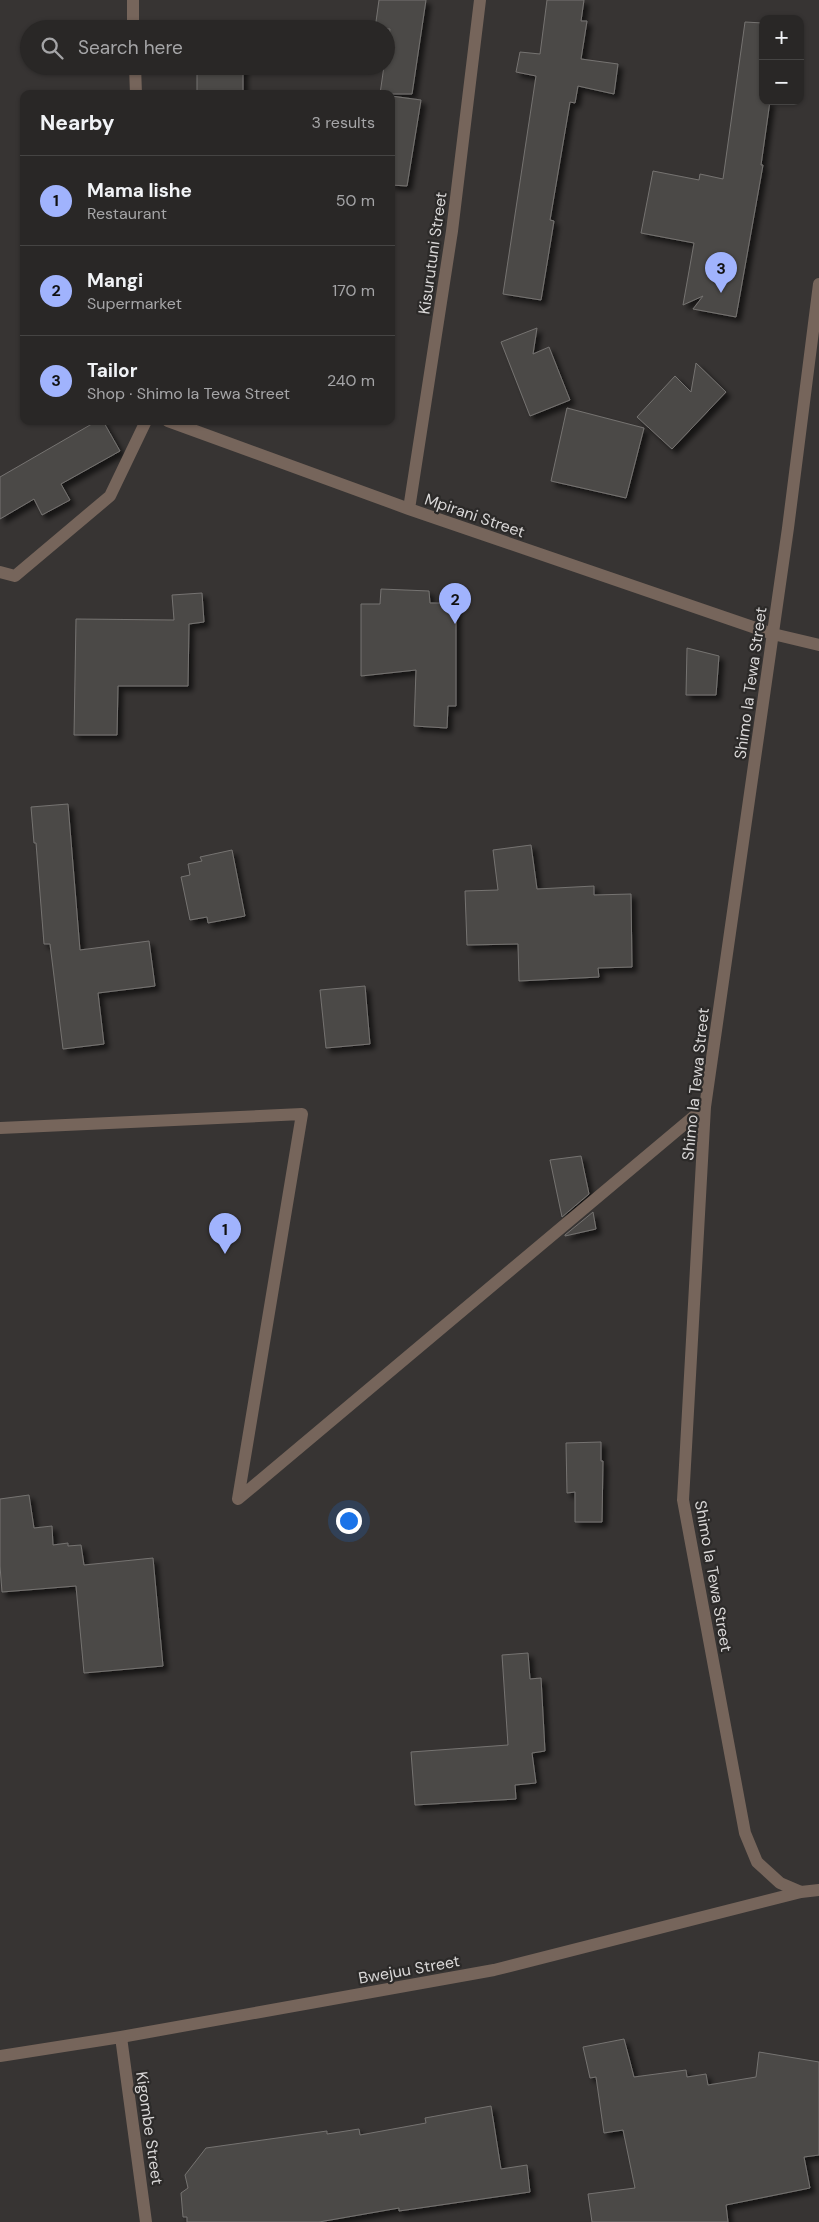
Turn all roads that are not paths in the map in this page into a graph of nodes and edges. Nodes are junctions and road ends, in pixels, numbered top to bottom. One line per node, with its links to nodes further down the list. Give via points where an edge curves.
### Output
1 (133, 0): 3 (street)
2 (480, 0): 9 (street, Kisurutuni Street, via 452,231)
3 (133, 20)
4 (135, 75): 5 (street)
5 (136, 90)
6 (819, 284): 11 (street, Shimo la Tewa Street)
7 (144, 425): 10 (street, via 110,496 15,576)
8 (179, 425): 9 (street, Mpirani Street)
9 (409, 509): 11 (street, Mpirani Street)
10 (0, 572)
11 (773, 634): 12 (street, Mpirani Street); 13 (street, Shimo la Tewa Street)
12 (819, 645)
13 (706, 1107): 14 (street, via 238,1499 302,1114); 16 (street, Shimo la Tewa Street, via 683,1500 745,1833 757,1862 780,1883)
14 (0, 1128)
15 (819, 1890): 16 (street, Bwejuu Street)
16 (801, 1892): 17 (street, Bwejuu Street, via 494,1970)
17 (121, 2038): 18 (street, Bwejuu Street); 19 (street, Kigombe Street)
18 (0, 2056)
19 (146, 2222)

